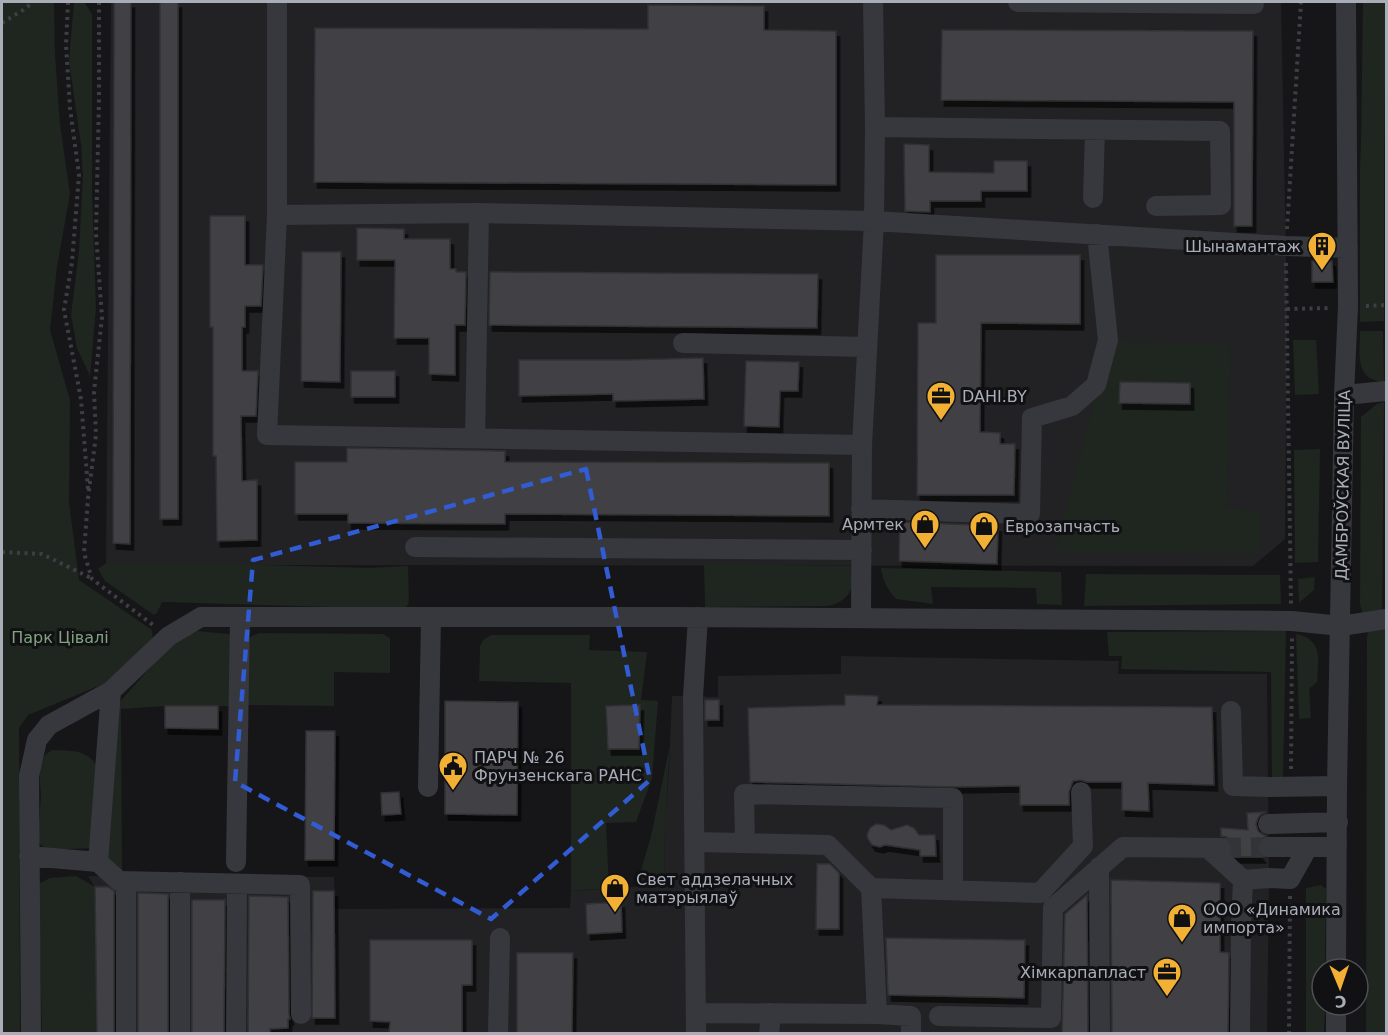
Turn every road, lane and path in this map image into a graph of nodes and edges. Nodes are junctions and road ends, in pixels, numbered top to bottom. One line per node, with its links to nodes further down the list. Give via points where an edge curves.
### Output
1 (33, 2): 10 (path)
2 (68, 2): 27 (path, via 68,87 79,175 64,310 81,399)
3 (99, 2): 27 (path, via 96,234 102,317 94,392 96,435)
4 (277, 2): 16 (street)
5 (873, 2): 11 (street)
6 (1018, 2): 9 (street)
7 (1301, 2): 19 (path)
8 (1346, 2): 20 (street, ДАМБРОЎСКАЯ ВУЛІЦА)
9 (1254, 4)
10 (2, 23)
11 (875, 127): 12 (street); 17 (street)
12 (1095, 130): 13 (street); 14 (street, via 1220,131 1221,206)
13 (1093, 198)
14 (1155, 206)
15 (479, 213): 16 (street); 17 (street); 25 (street)
16 (277, 215): 25 (street, via 267,435)
17 (874, 221): 18 (street); 22 (street)
18 (1097, 234): 19 (street); 28 (street, via 1108,340 1096,385 1072,406 1032,418 1030,514)
19 (1286, 246): 20 (street); 38 (path)
20 (1348, 248): 24 (street, ДАМБРОЎСКАЯ ВУЛІЦА)
21 (683, 344): 22 (street)
22 (867, 347): 26 (street)
23 (1386, 391): 24 (street)
24 (1344, 395): 39 (street, ДАМБРОЎСКАЯ ВУЛІЦА)
25 (476, 439): 26 (street)
26 (861, 445): 28 (street)
27 (88, 498): 32 (path, via 84,553)
28 (861, 509): 30 (street)
29 (415, 547): 30 (street)
30 (862, 550): 36 (street)
31 (2, 552): 32 (path, via 42,554)
32 (92, 579): 40 (path)
33 (240, 617): 35 (street); 40 (street, via 201,617); 56 (street)
34 (698, 617): 35 (street); 36 (street); 49 (street, via 693,688)
35 (431, 618): 45 (street)
36 (861, 618): 38 (street)
37 (1386, 619): 39 (street)
38 (1292, 621): 39 (street); 43 (path)
39 (1341, 626): 44 (street, ДАМБРОЎСКАЯ ВУЛІЦА)
40 (169, 636): 41 (street)
41 (111, 691): 54 (street, via 49,725 37,740 29,777); 55 (street)
42 (1232, 711): 43 (street, via 1233,786)
43 (1291, 786): 44 (street)
44 (1337, 786): 47 (street, ДАМБРОЎСКАЯ ВУЛІЦА)
45 (428, 787)
46 (1081, 792): 64 (street, via 1083,846 1040,893)
47 (1338, 822): 48 (street); 51 (street, ДАМБРОЎСКАЯ ВУЛІЦА)
48 (1268, 824)
49 (695, 842): 50 (street); 67 (street)
50 (745, 843): 63 (street, via 828,845); 64 (street, via 744,795 953,798)
51 (1337, 846): 53 (street); 66 (street, ДАМБРОЎСКАЯ ВУЛІЦА)
52 (1269, 847): 53 (street)
53 (1308, 847): 58 (street)
54 (29, 856): 55 (street); 73 (street)
55 (98, 862): 60 (street, via 119,881)
56 (236, 862)
57 (1099, 867): 59 (street, via 1123,847 1215,848); 71 (street, via 1053,908 1051,1018); 81 (street)
58 (1290, 879): 59 (street); 83 (path)
59 (1243, 880): 82 (street)
60 (126, 881): 61 (street); 74 (street)
61 (180, 882): 62 (street); 75 (street)
62 (237, 884): 69 (street, via 300,885); 76 (street)
63 (871, 888): 64 (street); 70 (street)
64 (953, 891)
65 (500, 938): 77 (street)
66 (1336, 957)
67 (696, 1013): 68 (street); 78 (street)
68 (771, 1013): 70 (street); 79 (street)
69 (301, 1014)
70 (877, 1014): 80 (street, via 911,1016)
71 (939, 1017)
72 (1336, 1017): 84 (street)
73 (31, 1034)
74 (126, 1034)
75 (180, 1034)
76 (236, 1034)
77 (498, 1034)
78 (696, 1034)
79 (769, 1034)
80 (911, 1034)
81 (1100, 1034)
82 (1240, 1034)
83 (1289, 1034)
84 (1336, 1034)

